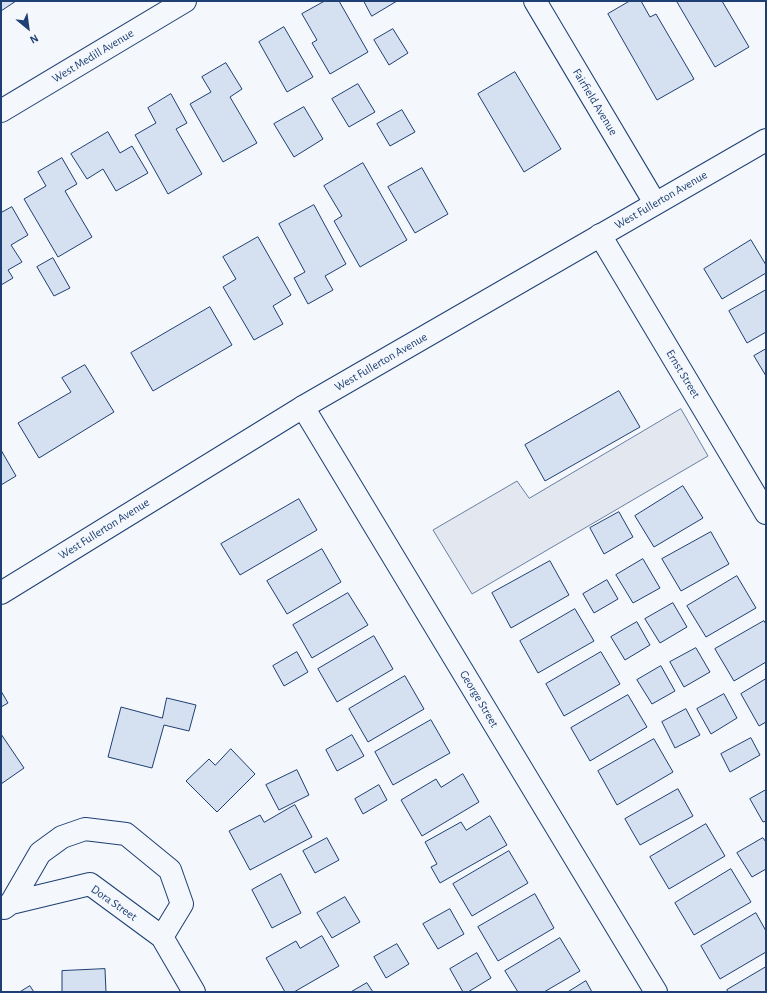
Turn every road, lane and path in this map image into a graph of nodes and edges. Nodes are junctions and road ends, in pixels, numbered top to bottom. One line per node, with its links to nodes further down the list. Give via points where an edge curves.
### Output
1 (185, 1): 3 (street, West Medill Avenue)
2 (535, 1): 5 (street, Fairfield Avenue)
3 (1, 111)
4 (766, 140): 5 (street, West Fullerton Avenue)
5 (655, 203): 6 (street, West Fullerton Avenue)
6 (600, 235): 7 (street, West Fullerton Avenue); 8 (street, Ernst Street)
7 (303, 407): 9 (street, West Fullerton Avenue); 13 (street, George Street)
8 (766, 514)
9 (1, 592)
10 (6, 906): 11 (street, Dora Street, via 90,884); 11 (street, via 40,853 62,837 85,829 126,834 170,870 182,904)
11 (162, 937): 12 (street, Dora Street)
12 (194, 992)
13 (656, 992)

